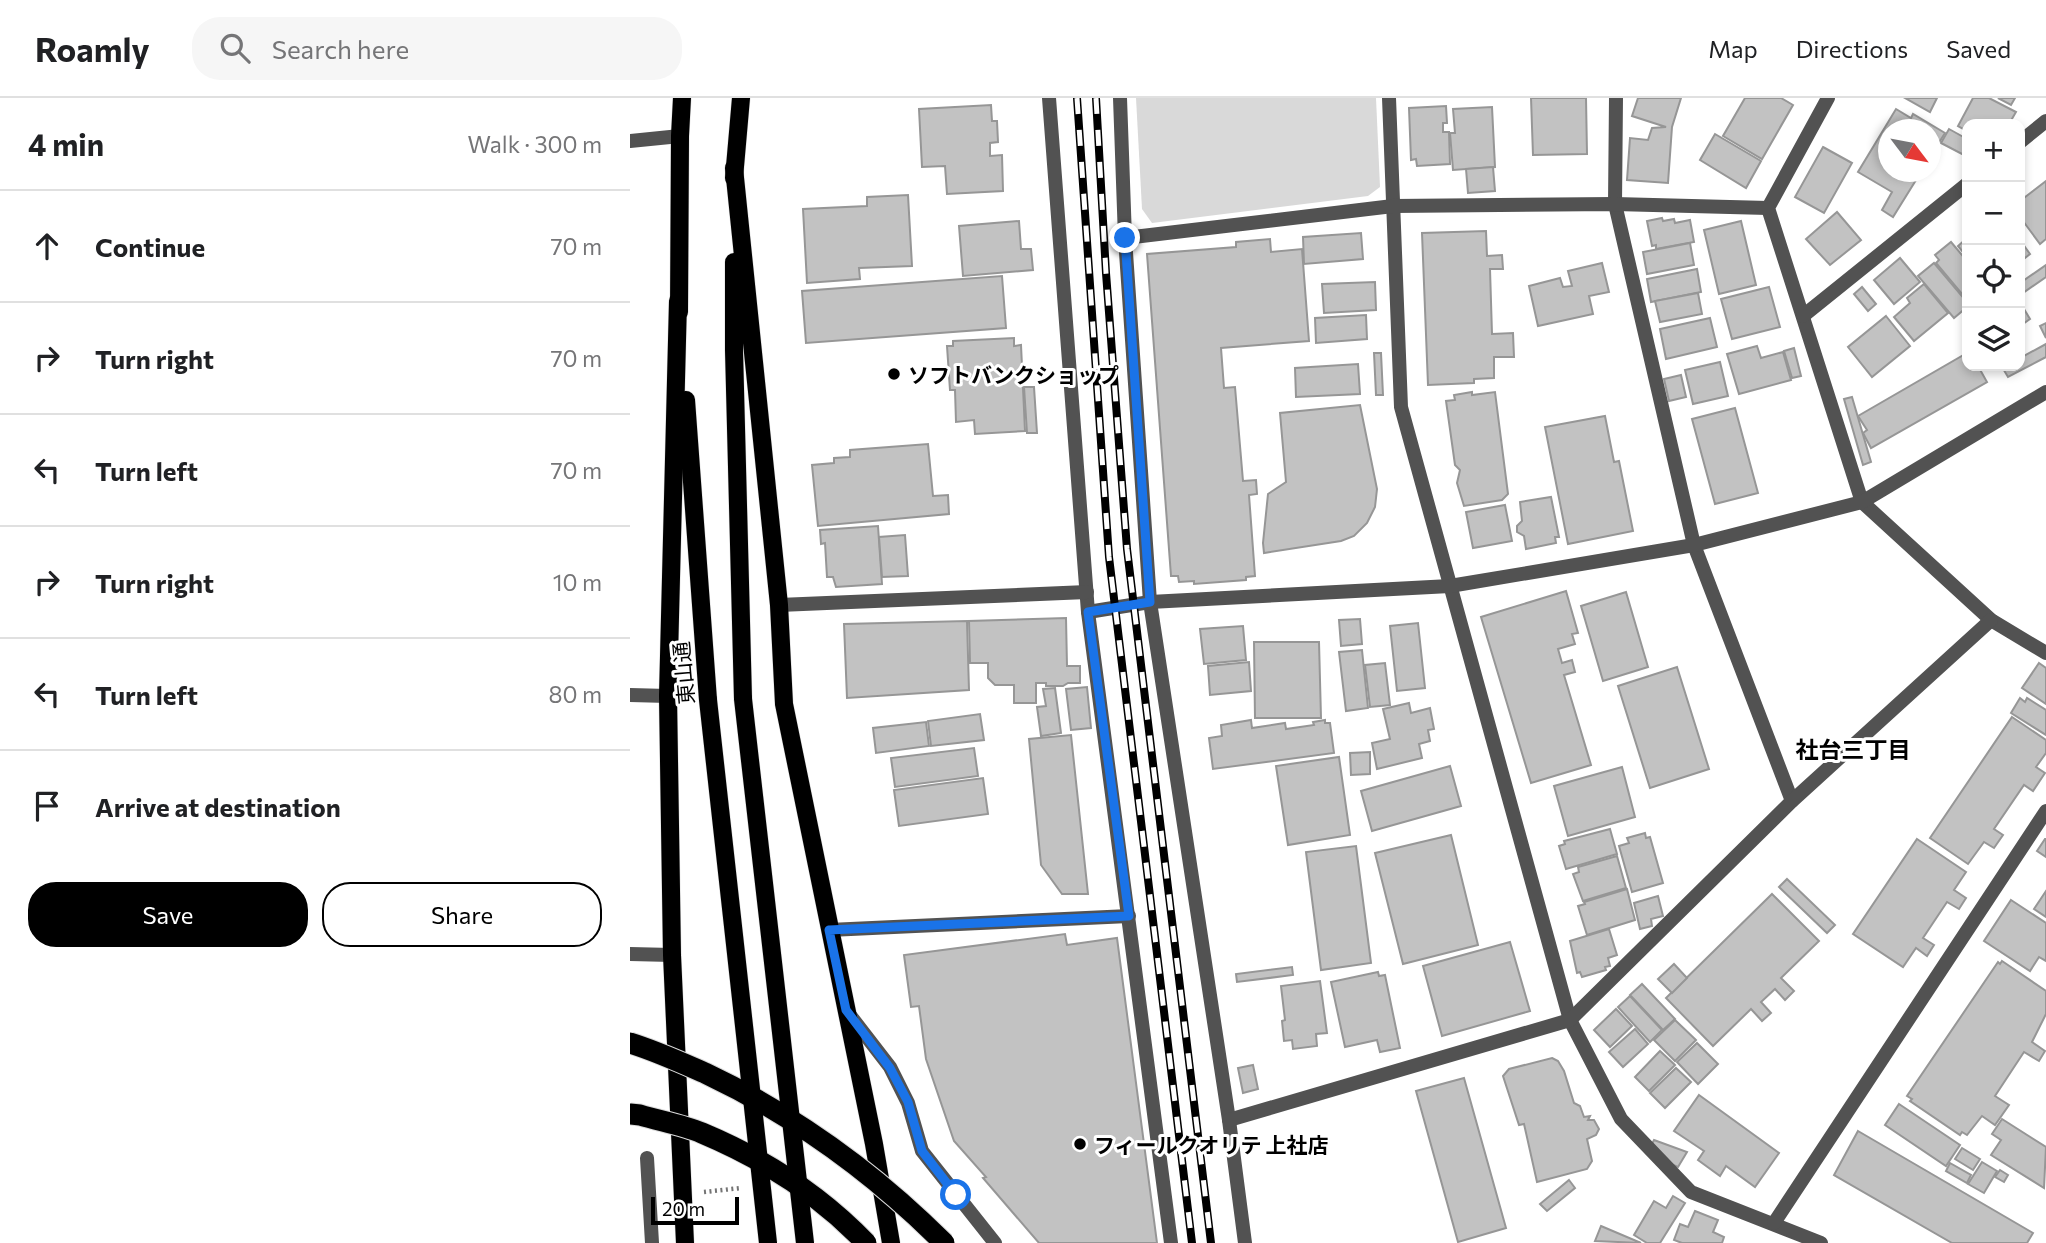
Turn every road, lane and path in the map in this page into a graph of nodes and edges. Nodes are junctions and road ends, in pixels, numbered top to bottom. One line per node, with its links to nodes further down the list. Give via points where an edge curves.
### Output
1 (682, 98): 10 (main road, 東山通)
2 (741, 98): 3 (street); 13 (main road)
3 (748, 98)
4 (1049, 98): 25 (street)
5 (1120, 98): 18 (street)
6 (1389, 98): 16 (street)
7 (1616, 98): 15 (street)
8 (1828, 98): 17 (street)
9 (2046, 121): 11 (street)
10 (680, 136): 12 (street); 19 (main road, 東山通)
11 (2025, 138)
12 (630, 141)
13 (734, 168): 27 (main road); 52 (main road, bridge, via 743,699)
14 (1962, 188): 20 (street)
15 (1615, 204): 16 (street); 17 (street); 23 (street)
16 (1393, 206): 18 (street); 24 (street, via 1401,407)
17 (1768, 208): 20 (street)
18 (1125, 238): 26 (street)
19 (678, 301): 32 (main road); 51 (main road, 東山通, bridge, via 708,700)
20 (1803, 316): 22 (street)
21 (2046, 392): 22 (street)
22 (1861, 502): 23 (street); 29 (street)
23 (1694, 545): 24 (street); 33 (street)
24 (1450, 586): 26 (street); 40 (street)
25 (1087, 592): 27 (street); 28 (street)
26 (1150, 602): 28 (street); 43 (street)
27 (779, 605): 36 (main road, via 784,704)
28 (1088, 612): 35 (street)
29 (1991, 620): 30 (street); 33 (street)
30 (2046, 653)
31 (630, 695): 32 (street)
32 (668, 696): 38 (main road)
33 (1792, 802): 40 (street)
34 (2046, 811): 48 (street)
35 (1129, 916): 36 (street); 57 (street)
36 (829, 930): 39 (main road)
37 (630, 954): 38 (street)
38 (672, 955): 50 (main road)
39 (846, 1010): 54 (main road); 56 (street, via 890,1068 908,1102 922,1151)
40 (1570, 1020): 43 (street); 48 (street, via 1621,1119 1691,1192)
41 (630, 1043): 55 (highway, bridge, via 657,1051 778,1111 839,1152)
42 (630, 1114): 53 (highway, bridge, via 700,1132 753,1157 789,1178)
43 (1229, 1120): 58 (street)
44 (647, 1158): 49 (street)
45 (772, 1185): 46 (street, bridge)
46 (756, 1186): 47 (path, via 701,1192)
47 (703, 1205)
48 (1773, 1223): 59 (street)
49 (652, 1243)
50 (685, 1243)
51 (768, 1243)
52 (805, 1243)
53 (866, 1243)
54 (891, 1243)
55 (944, 1243)
56 (995, 1243)
57 (1171, 1243)
58 (1245, 1243)
59 (1821, 1243)

